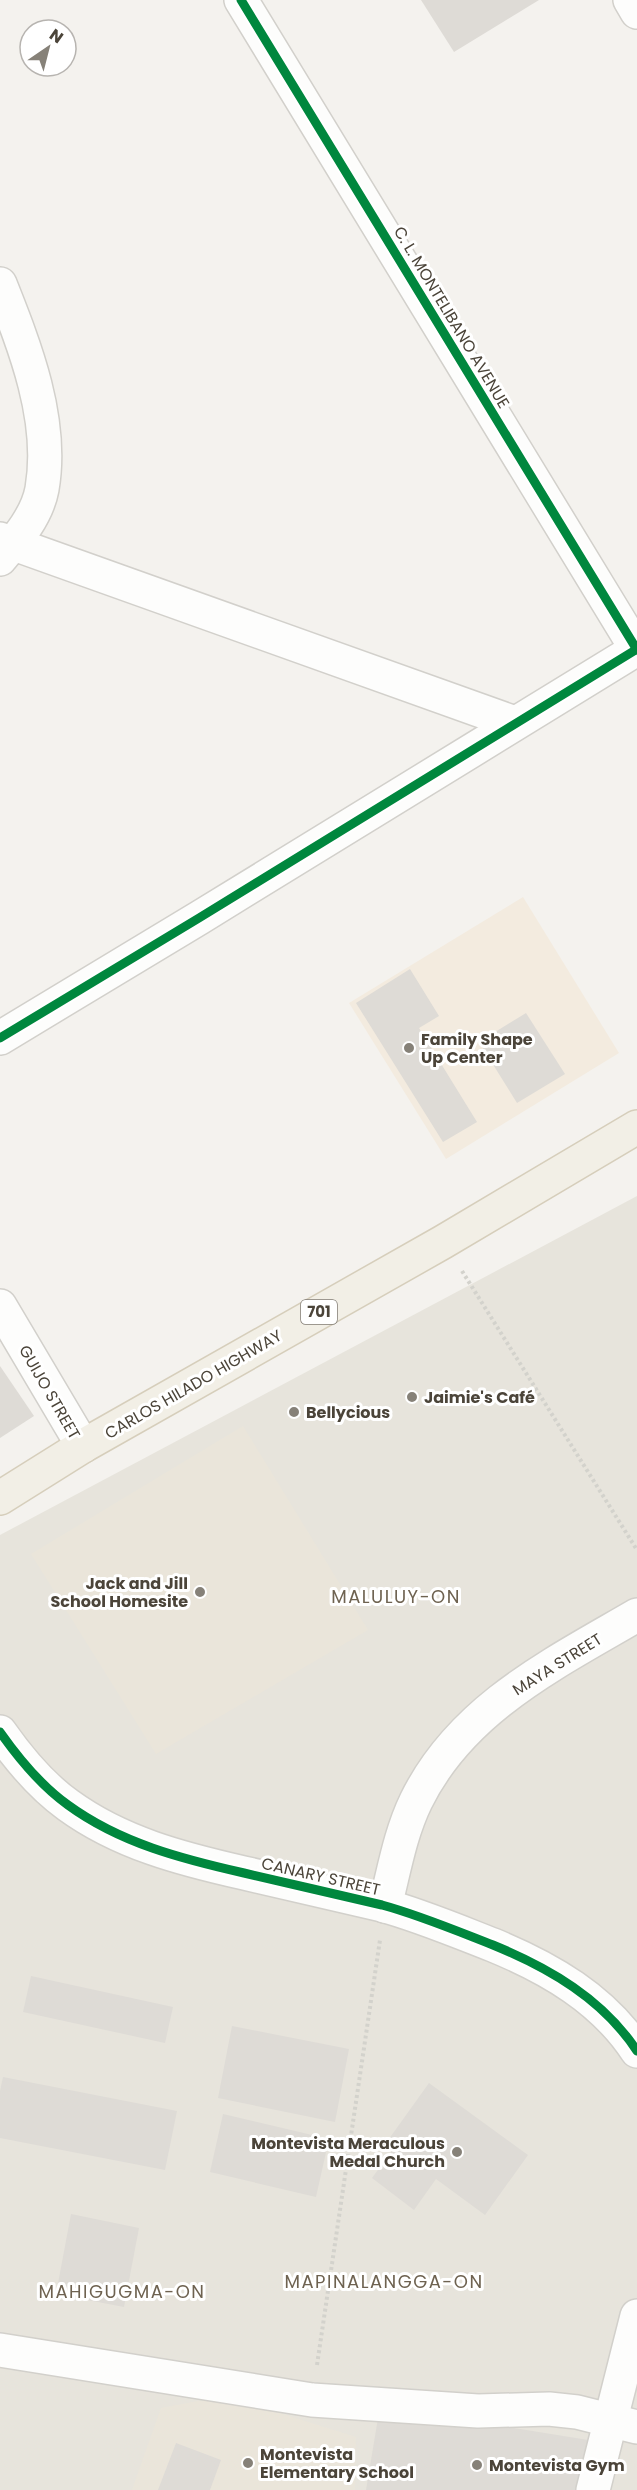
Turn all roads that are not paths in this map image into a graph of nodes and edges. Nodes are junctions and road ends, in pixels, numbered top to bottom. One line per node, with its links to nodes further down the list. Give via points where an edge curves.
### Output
1 (241, 0): 6 (street, C. L. MONTELIBANO AVENUE)
2 (630, 0): 3 (street)
3 (637, 12)
4 (0, 284): 5 (street, via 24,345 44,440 42,490 32,516)
5 (4, 547): 7 (street)
6 (637, 649): 7 (street)
7 (515, 723): 8 (street)
8 (0, 1038)
9 (637, 1127): 11 (main road, CARLOS HILADO HIGHWAY / 701)
10 (0, 1306): 11 (street, GUIJO STREET)
11 (83, 1446): 12 (main road, CARLOS HILADO HIGHWAY / 701)
12 (0, 1498)
13 (637, 1615): 15 (street, MAYA STREET, via 529,1678 457,1739 417,1800 402,1838)
14 (0, 1732): 15 (street, CANARY STREET, via 23,1764 68,1805 120,1836 172,1856)
15 (385, 1906): 16 (street, CANARY STREET, via 528,1960 567,1981 624,2031)
16 (637, 2051)
17 (637, 2316): 19 (street)
18 (0, 2350): 19 (street, via 312,2400 478,2411 549,2409)
19 (624, 2423): 20 (street)
20 (593, 2490)

